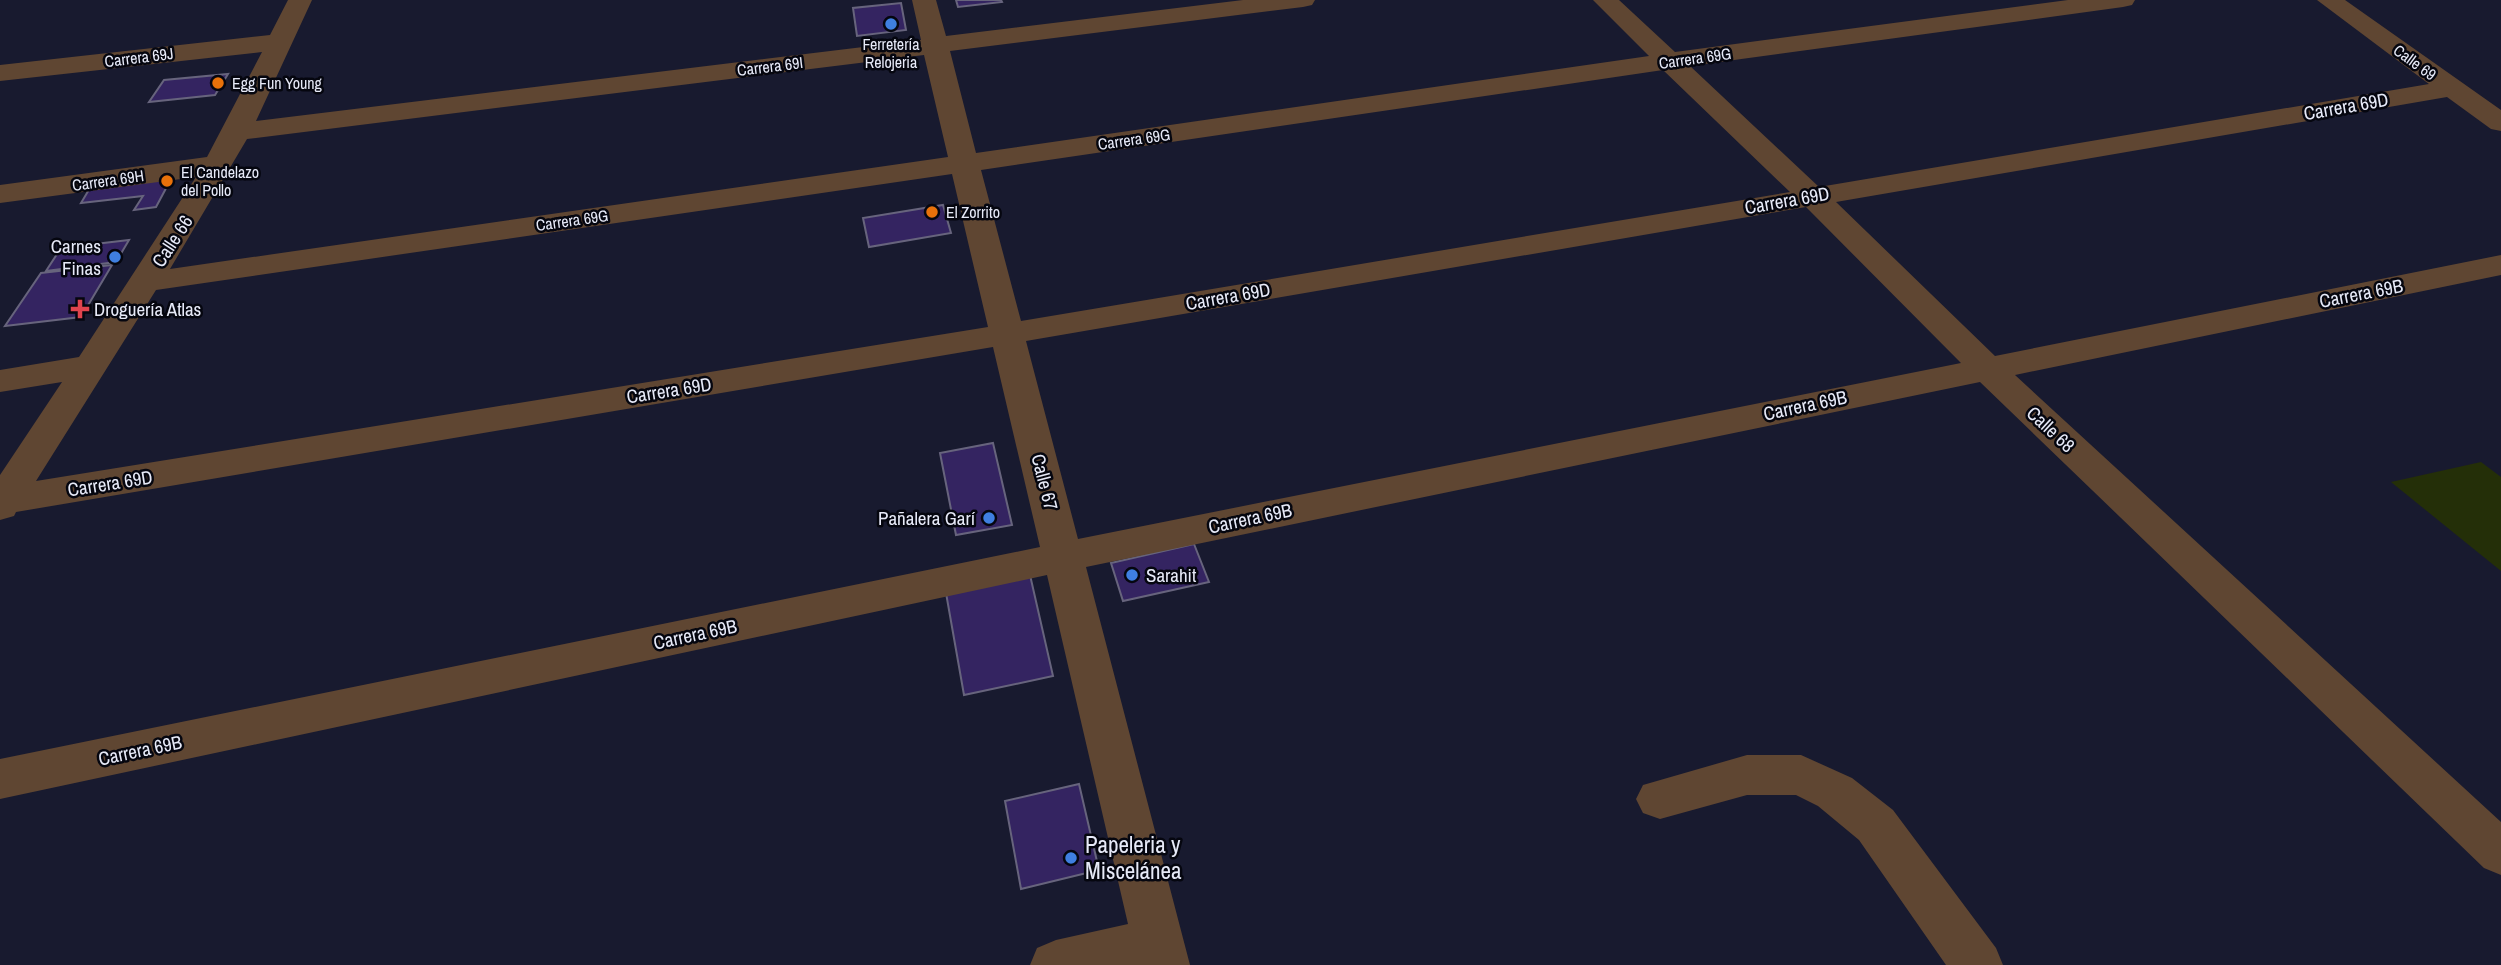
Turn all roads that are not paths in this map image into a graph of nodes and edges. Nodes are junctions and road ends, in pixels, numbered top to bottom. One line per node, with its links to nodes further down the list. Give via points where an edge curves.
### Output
1 (300, 0): 7 (street, Calle 66)
2 (924, 0): 8 (street, Calle 67)
3 (1303, 0): 8 (street, Carrera 69I)
4 (1605, 0): 9 (street, Calle 68)
5 (2123, 0): 9 (street, Carrera 69G)
6 (2329, 0): 11 (street, Calle 69)
7 (279, 42): 10 (street, Carrera 69J); 13 (street, Calle 66)
8 (936, 45): 13 (street, Carrera 69I); 14 (street, Calle 67)
9 (1669, 61): 14 (street, Carrera 69G); 17 (street, Calle 68)
10 (0, 73)
11 (2452, 88): 12 (street, Calle 69); 17 (street, Carrera 69D)
12 (2501, 123)
13 (236, 132): 15 (street, Calle 66)
14 (965, 163): 19 (street, Carrera 69G); 20 (street, Calle 67)
15 (217, 165): 16 (street, Carrera 69H); 19 (street, Calle 66)
16 (0, 194)
17 (1812, 196): 20 (street, Carrera 69D); 22 (street, Calle 68)
18 (2501, 265): 22 (street, Carrera 69B)
19 (145, 282): 21 (street, Calle 66)
20 (1008, 334): 24 (street, Carrera 69D); 25 (street, Calle 67)
21 (91, 366): 23 (street); 24 (street, Calle 66)
22 (1986, 368): 25 (street, Carrera 69B); 28 (street, Calle 68)
23 (0, 381)
24 (2, 503)
25 (1063, 556): 26 (street, Carrera 69B); 29 (street, Calle 67)
26 (0, 779)
27 (1660, 799): 31 (street, via 1747,775 1801,775 1835,793 1876,825)
28 (2501, 853)
29 (1161, 953): 30 (street)
30 (1056, 965)
31 (1977, 965)

